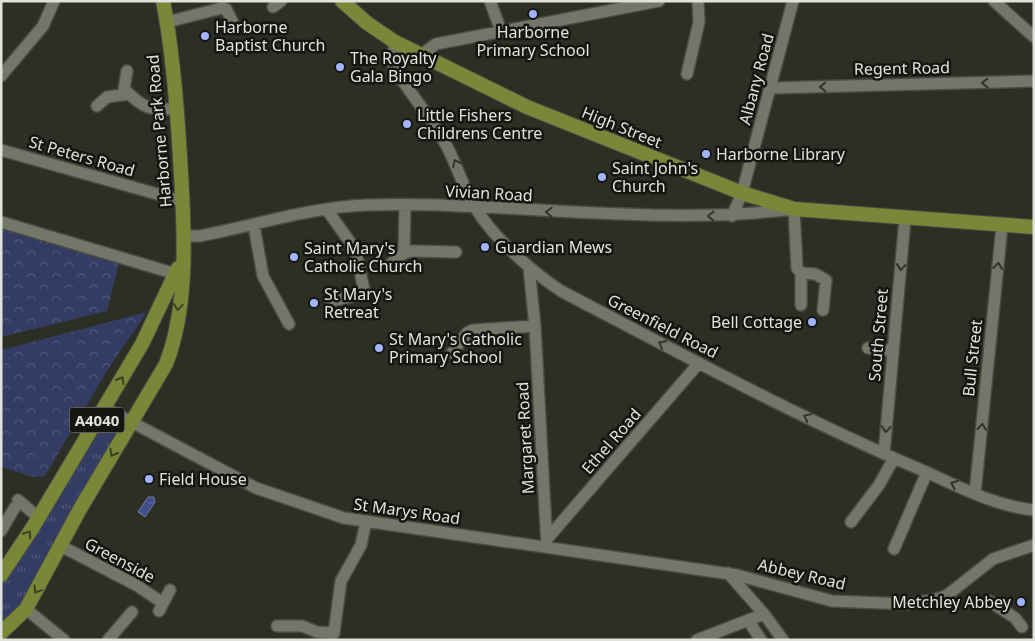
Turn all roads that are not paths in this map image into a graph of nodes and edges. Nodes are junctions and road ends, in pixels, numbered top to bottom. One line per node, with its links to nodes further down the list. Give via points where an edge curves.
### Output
1 (54, 1): 16 (street, via 43,26)
2 (163, 1): 10 (main road, Harborne Park Road / A4040)
3 (342, 1): 14 (main road, High Street, via 366,23)
4 (490, 1): 12 (street)
5 (698, 1): 18 (street, via 699,22)
6 (793, 1): 21 (street, Albany Road)
7 (994, 1): 9 (street)
8 (651, 2): 12 (street)
9 (1004, 5): 13 (street)
10 (167, 22): 11 (street, via 222,8 226,9); 24 (main road, Harborne Park Road / A4040)
11 (233, 23)
12 (501, 32): 15 (street, via 436,44)
13 (1034, 37)
14 (395, 42): 15 (main road, High Street); 29 (street, Greenfield Road, one-way to 14, via 443,140 395,70 392,61)
15 (421, 55): 26 (main road, High Street, via 527,107)
16 (6, 63): 19 (street)
17 (127, 71): 22 (street, via 124,89)
18 (687, 74)
19 (1, 76)
20 (1034, 81): 21 (street, Regent Road, one-way to 21)
21 (771, 88): 26 (street, Albany Road)
22 (129, 94): 23 (street, via 107,98); 24 (street, via 147,108 163,111)
23 (97, 106)
24 (177, 107): 27 (main road, Harborne Park Road / A4040)
25 (1, 150): 27 (street, St Peters Road)
26 (742, 193): 30 (main road, High Street); 32 (street, Albany Road)
27 (182, 201): 38 (main road, Harborne Park Road / A4040)
28 (405, 205): 29 (street, Vivian Road); 31 (street, Vivian Road); 40 (street)
29 (475, 208): 32 (street, Vivian Road, one-way to 29); 43 (street, Greenfield Road)
30 (794, 209): 32 (street, Vivian Road); 33 (main road, High Street); 44 (street, via 794,241 798,245 797,268)
31 (327, 210): 35 (street, Vivian Road); 46 (street, via 355,249 365,294)
32 (732, 216)
33 (905, 219): 36 (main road, High Street); 52 (street, South Street, one-way to 52)
34 (1, 222): 45 (street)
35 (254, 226): 38 (street, Vivian Road); 49 (street, via 262,276)
36 (1002, 226): 37 (main road, High Street); 59 (street, Bull Street, one-way to 36)
37 (1034, 227)
38 (184, 236): 41 (main road, Harborne Park Road / A4040)
39 (456, 252): 40 (street)
40 (404, 253): 42 (street)
41 (182, 258): 45 (main road, Harborne Park Road / A4040); 56 (main road, Harborne Park Road / A4040, one-way to 56, via 173,346 166,364)
42 (392, 262)
43 (529, 268): 50 (street, Margaret Road); 54 (street, Greenfield Road, one-way to 43, via 561,291)
44 (801, 273): 47 (street); 48 (street, via 821,276 826,280)
45 (176, 274): 55 (main road, Harborne Park Road / A4040, one-way to 45, via 142,344)
46 (332, 301)
47 (801, 305)
48 (823, 310)
49 (289, 324)
50 (535, 326): 53 (street, via 474,330 467,333); 65 (street, Margaret Road)
51 (868, 348): 52 (street)
52 (893, 351): 57 (street, South Street, one-way to 57)
53 (452, 353)
54 (699, 363): 57 (street, Greenfield Road, one-way to 54); 65 (street, Ethel Road)
55 (105, 408): 56 (street, St Marys Road); 61 (main road, Harborne Park Road / A4040)
56 (131, 422): 62 (street, St Marys Road, via 256,488 310,508); 67 (main road, Harborne Park Road / A4040, one-way to 67)
57 (889, 456): 58 (street, Greenfield Road); 63 (street, via 879,485)
58 (926, 472): 59 (street, Greenfield Road, one-way to 58); 68 (street)
59 (975, 493): 60 (street, Greenfield Road, via 1021,509)
60 (1034, 510)
61 (38, 517): 64 (street, via 16,504); 70 (main road, Harborne Park Road / A4040, one-way to 61)
62 (366, 521): 65 (street, St Marys Road); 79 (street, via 361,545 341,581)
63 (851, 522)
64 (1, 531)
65 (547, 543): 69 (street, St Marys Road)
66 (1034, 545): 69 (street, Abbey Road, via 993,559 946,596 907,604 832,601)
67 (61, 546): 71 (street, Greenside, via 136,585 161,607); 73 (main road, Harborne Park Road / A4040, one-way to 73)
68 (894, 549)
69 (728, 573): 75 (street)
70 (2, 574)
71 (170, 590)
72 (989, 601): 78 (street, via 1015,618)
73 (26, 609): 80 (main road, Harborne Park Road / A4040); 81 (street)
74 (132, 612): 82 (street)
75 (764, 614): 76 (street); 86 (street)
76 (748, 620): 84 (street); 85 (street)
77 (277, 626): 79 (street, via 302,626 317,632)
78 (1022, 627)
79 (334, 632): 83 (street)
80 (1, 633)
81 (64, 640)
82 (108, 640)
83 (344, 640)
84 (696, 640)
85 (761, 640)
86 (783, 640)

